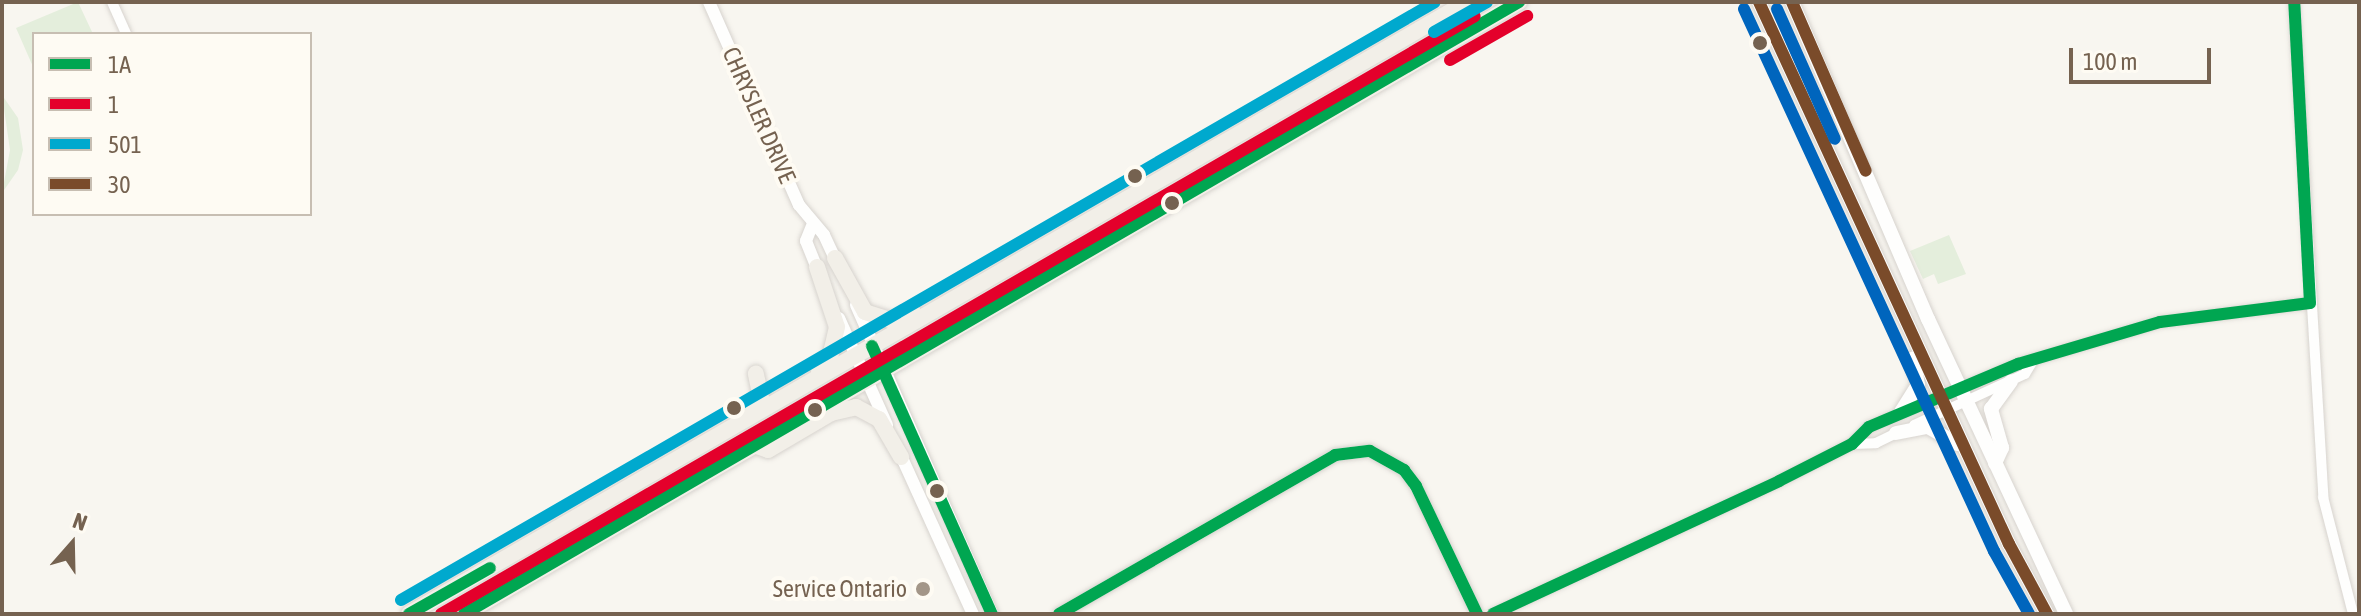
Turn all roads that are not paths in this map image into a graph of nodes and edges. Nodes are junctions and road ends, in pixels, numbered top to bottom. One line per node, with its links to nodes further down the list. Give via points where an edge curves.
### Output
1 (112, 2): 8 (street)
2 (709, 2): 9 (street, CHRYSLER DRIVE)
3 (1467, 2): 12 (main road)
4 (1519, 2): 18 (main road)
5 (1759, 2): 14 (main road)
6 (1792, 2): 21 (main road)
7 (2294, 2): 13 (street)
8 (125, 32)
9 (812, 226): 10 (street, CHRYSLER DRIVE, via 824,235); 11 (street, CHRYSLER DRIVE, via 806,241)
10 (835, 258): 12 (main road, via 861,307 878,319 899,320 946,294); 15 (street, CHRYSLER DRIVE)
11 (817, 267): 16 (street, CHRYSLER DRIVE); 22 (main road, via 837,320 836,340 825,365)
12 (957, 297): 15 (main road)
13 (2310, 303): 17 (street, via 2160,322); 42 (street, via 2323,497)
14 (1909, 331): 23 (main road); 25 (main road, via 1918,385)
15 (874, 345): 16 (main road); 18 (street, CHRYSLER DRIVE)
16 (856, 355): 19 (street, CHRYSLER DRIVE); 22 (main road)
17 (2031, 364): 20 (street); 21 (street, via 2018,364)
18 (884, 367): 19 (main road); 36 (street, CHRYSLER DRIVE)
19 (866, 378): 28 (main road); 30 (street, CHRYSLER DRIVE)
20 (2011, 381): 21 (street); 32 (main road, via 1991,409 2002,448)
21 (1963, 395): 23 (street); 24 (street); 32 (main road)
22 (786, 396): 26 (main road); 26 (main road, via 756,374 761,398)
23 (1939, 396): 24 (main road); 25 (street)
24 (1946, 411): 27 (street); 31 (main road)
25 (1901, 412): 29 (street, via 1869,427)
26 (748, 418): 33 (main road)
27 (1896, 433): 29 (street, via 1876,443); 31 (main road, via 1921,427 1941,431)
28 (751, 444): 30 (main road, via 768,450 831,413 856,407 879,419); 34 (main road)
29 (1852, 444): 39 (street)
30 (901, 457): 35 (street, CHRYSLER DRIVE)
31 (1970, 461): 40 (main road)
32 (1995, 463): 41 (main road)
33 (409, 614)
34 (464, 614)
35 (973, 614)
36 (992, 614)
37 (1059, 614): 38 (street, via 1335,455 1370,451 1404,470 1416,486)
38 (1477, 614)
39 (1493, 614)
40 (2047, 614)
41 (2066, 614)
42 (2353, 614)

